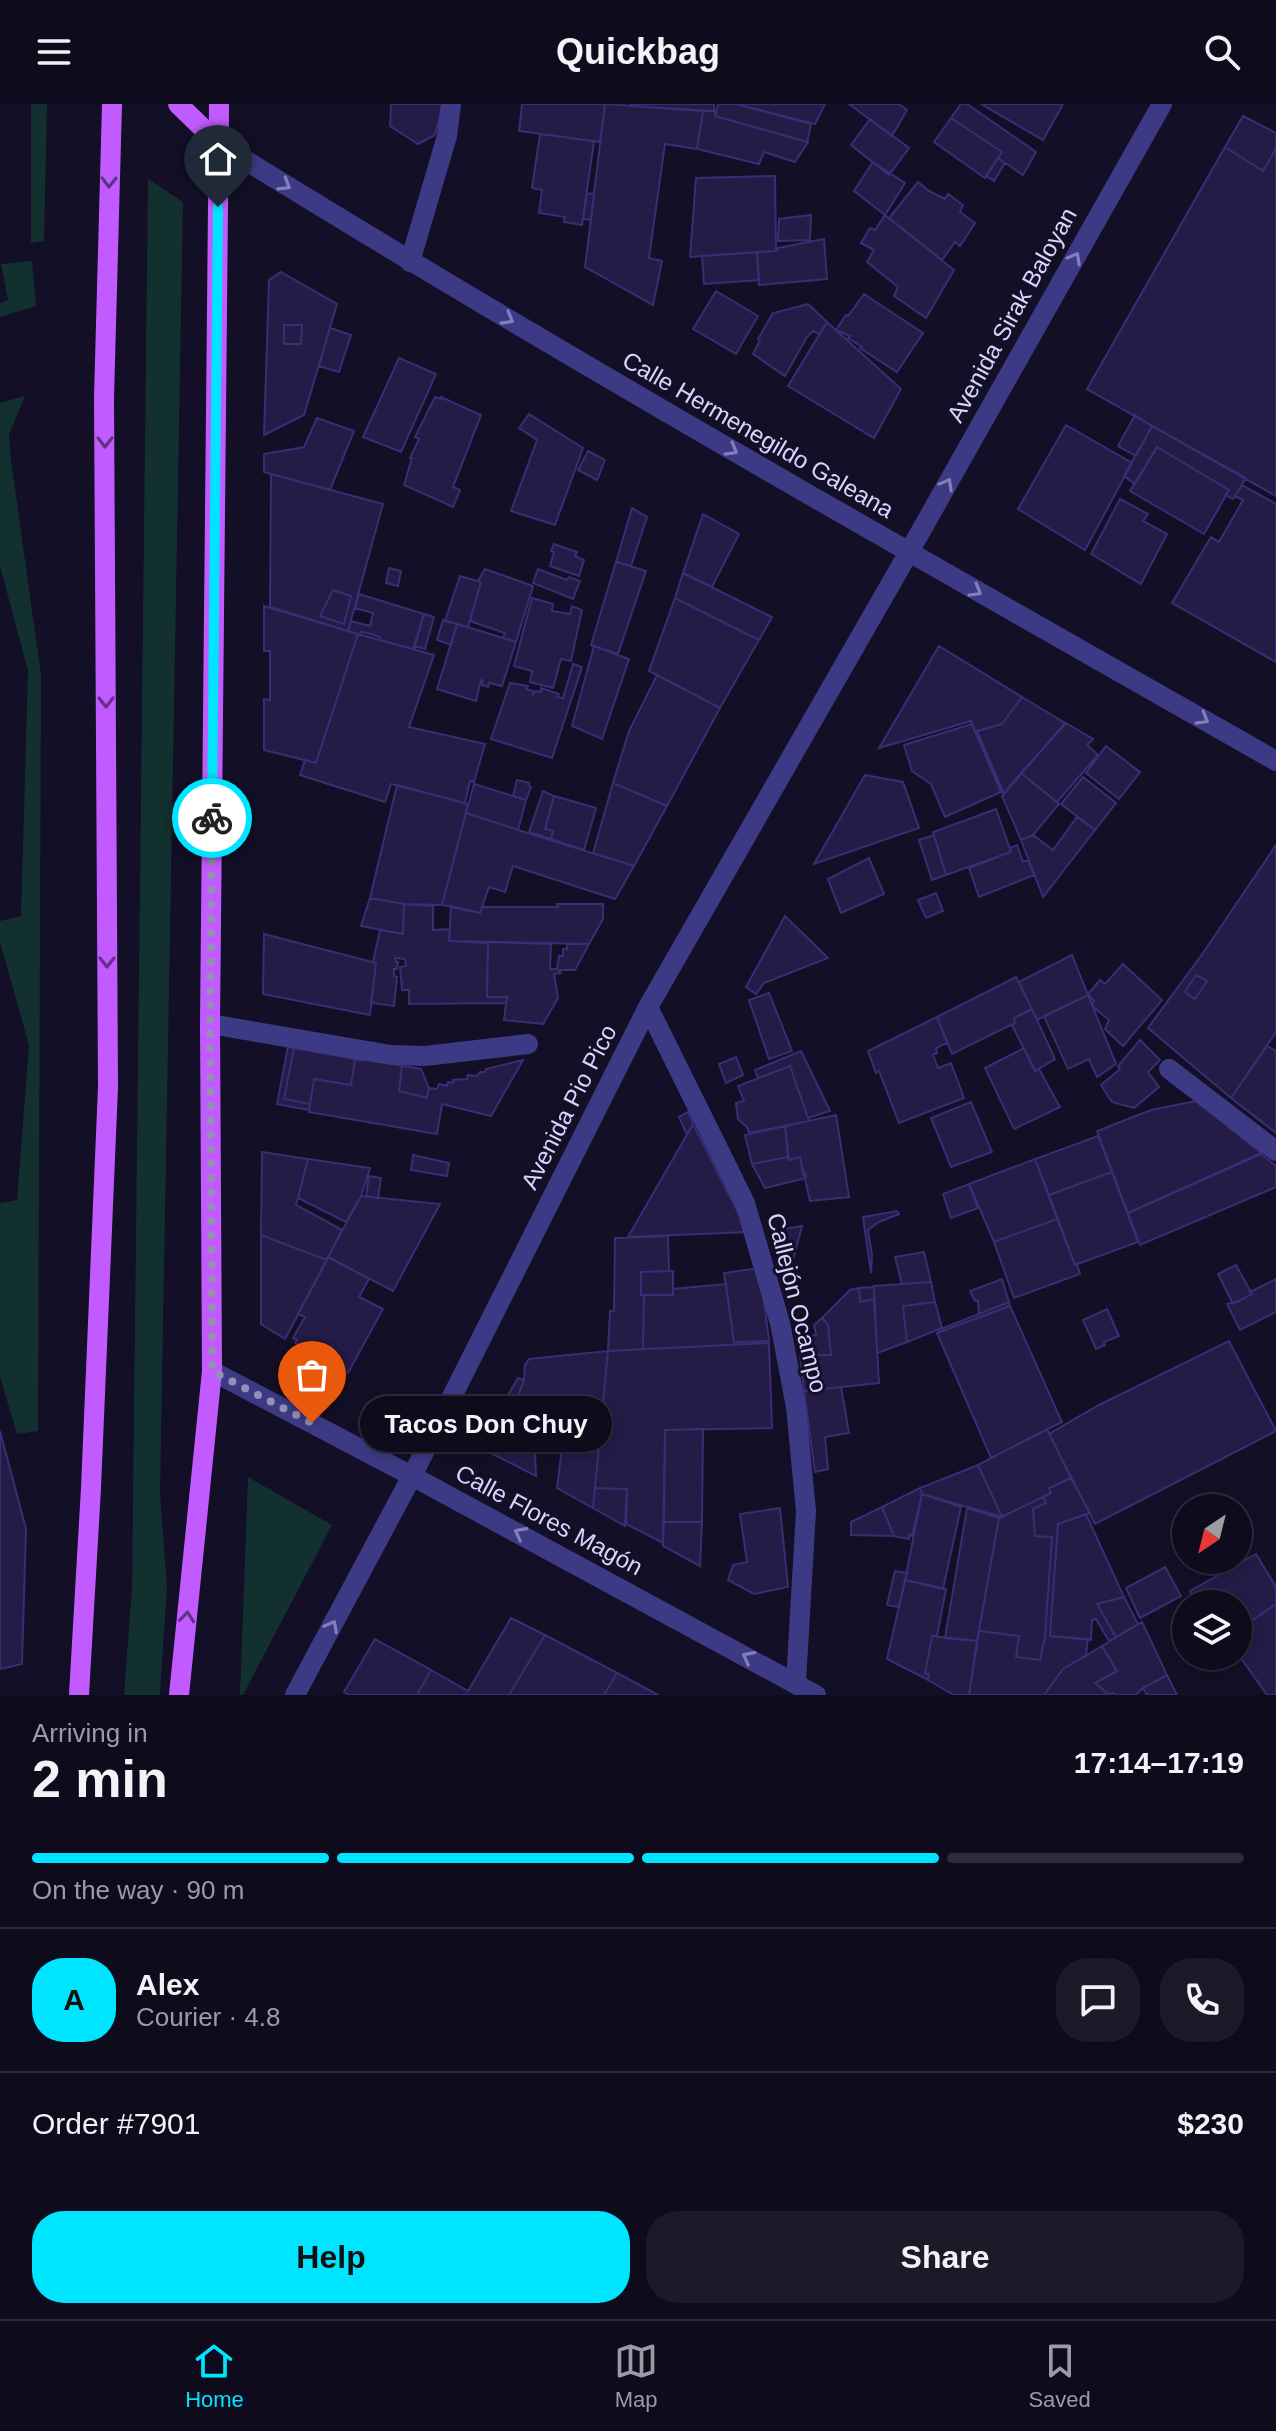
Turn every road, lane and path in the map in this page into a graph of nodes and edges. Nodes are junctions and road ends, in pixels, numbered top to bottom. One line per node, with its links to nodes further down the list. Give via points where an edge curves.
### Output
1 (112, 104): 18 (main road, one-way to 18, via 104,398 108,1087)
2 (178, 104): 6 (main road)
3 (219, 104): 6 (main road)
4 (451, 104): 7 (street, via 447,136)
5 (1162, 104): 8 (street, Avenida Sirak Baloyan, one-way to 5)
6 (219, 144): 7 (street, Calle Hermenegildo Galeana, one-way to 7); 11 (main road)
7 (410, 262): 8 (street, Calle Hermenegildo Galeana, one-way to 8)
8 (909, 552): 9 (street, Calle Hermenegildo Galeana, one-way to 9); 10 (street, Avenida Pio Pico)
9 (1276, 761)
10 (648, 1007): 16 (street, Avenida Pio Pico); 17 (street, Callejón Ocampo, via 745,1203 780,1323 796,1407 806,1511)
11 (210, 1024): 12 (street, via 391,1055); 15 (main road)
12 (528, 1044)
13 (1169, 1069): 14 (street)
14 (1276, 1151)
15 (212, 1371): 16 (street, Calle Flores Magón); 19 (main road, one-way to 15)
16 (412, 1476): 17 (street, Calle Flores Magón, one-way to 16); 20 (street, Avenida Pio Pico, one-way to 16)
17 (796, 1682): 21 (street, Calle Flores Magón)
18 (79, 1695)
19 (179, 1695)
20 (295, 1695)
21 (816, 1695)

